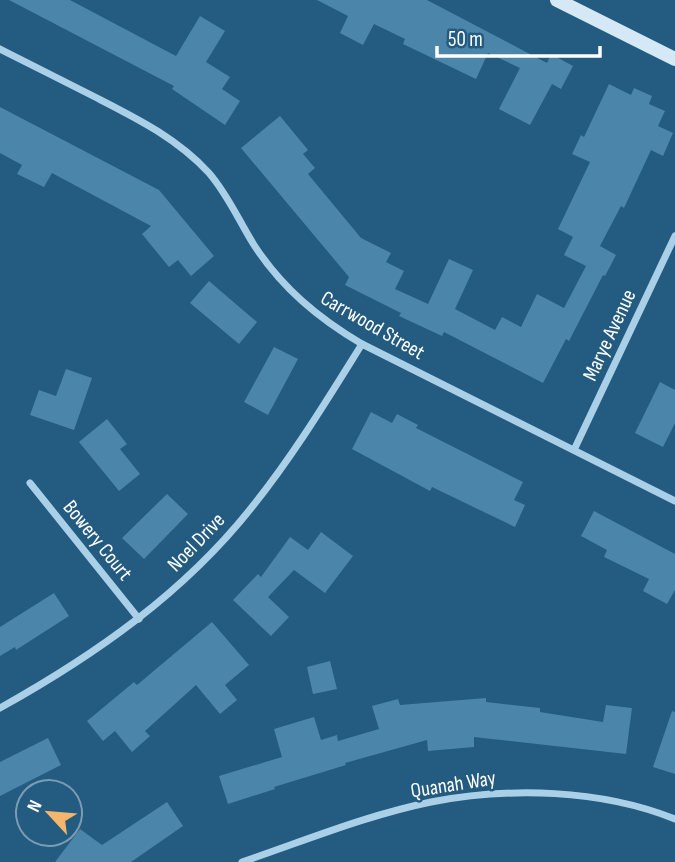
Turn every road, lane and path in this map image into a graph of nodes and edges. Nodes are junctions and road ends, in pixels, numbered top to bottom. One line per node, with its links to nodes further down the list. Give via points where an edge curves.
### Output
1 (557, 0): 3 (street)
2 (0, 49): 5 (street, Carrwood Street, via 143,122 184,150 229,200 277,276 303,304)
3 (675, 59)
4 (675, 236): 6 (street, Marye Avenue)
5 (362, 344): 6 (street, Carrwood Street); 9 (street, Noel Drive, via 284,467 250,510 215,550)
6 (574, 450): 8 (street, Carrwood Street)
7 (30, 483): 9 (street, Bowery Court)
8 (675, 501)
9 (139, 619): 10 (street, Noel Drive, via 58,676)
10 (0, 708)
11 (675, 819): 12 (street, Quanah Way, via 575,796 510,793 461,797 383,814)
12 (242, 862)

